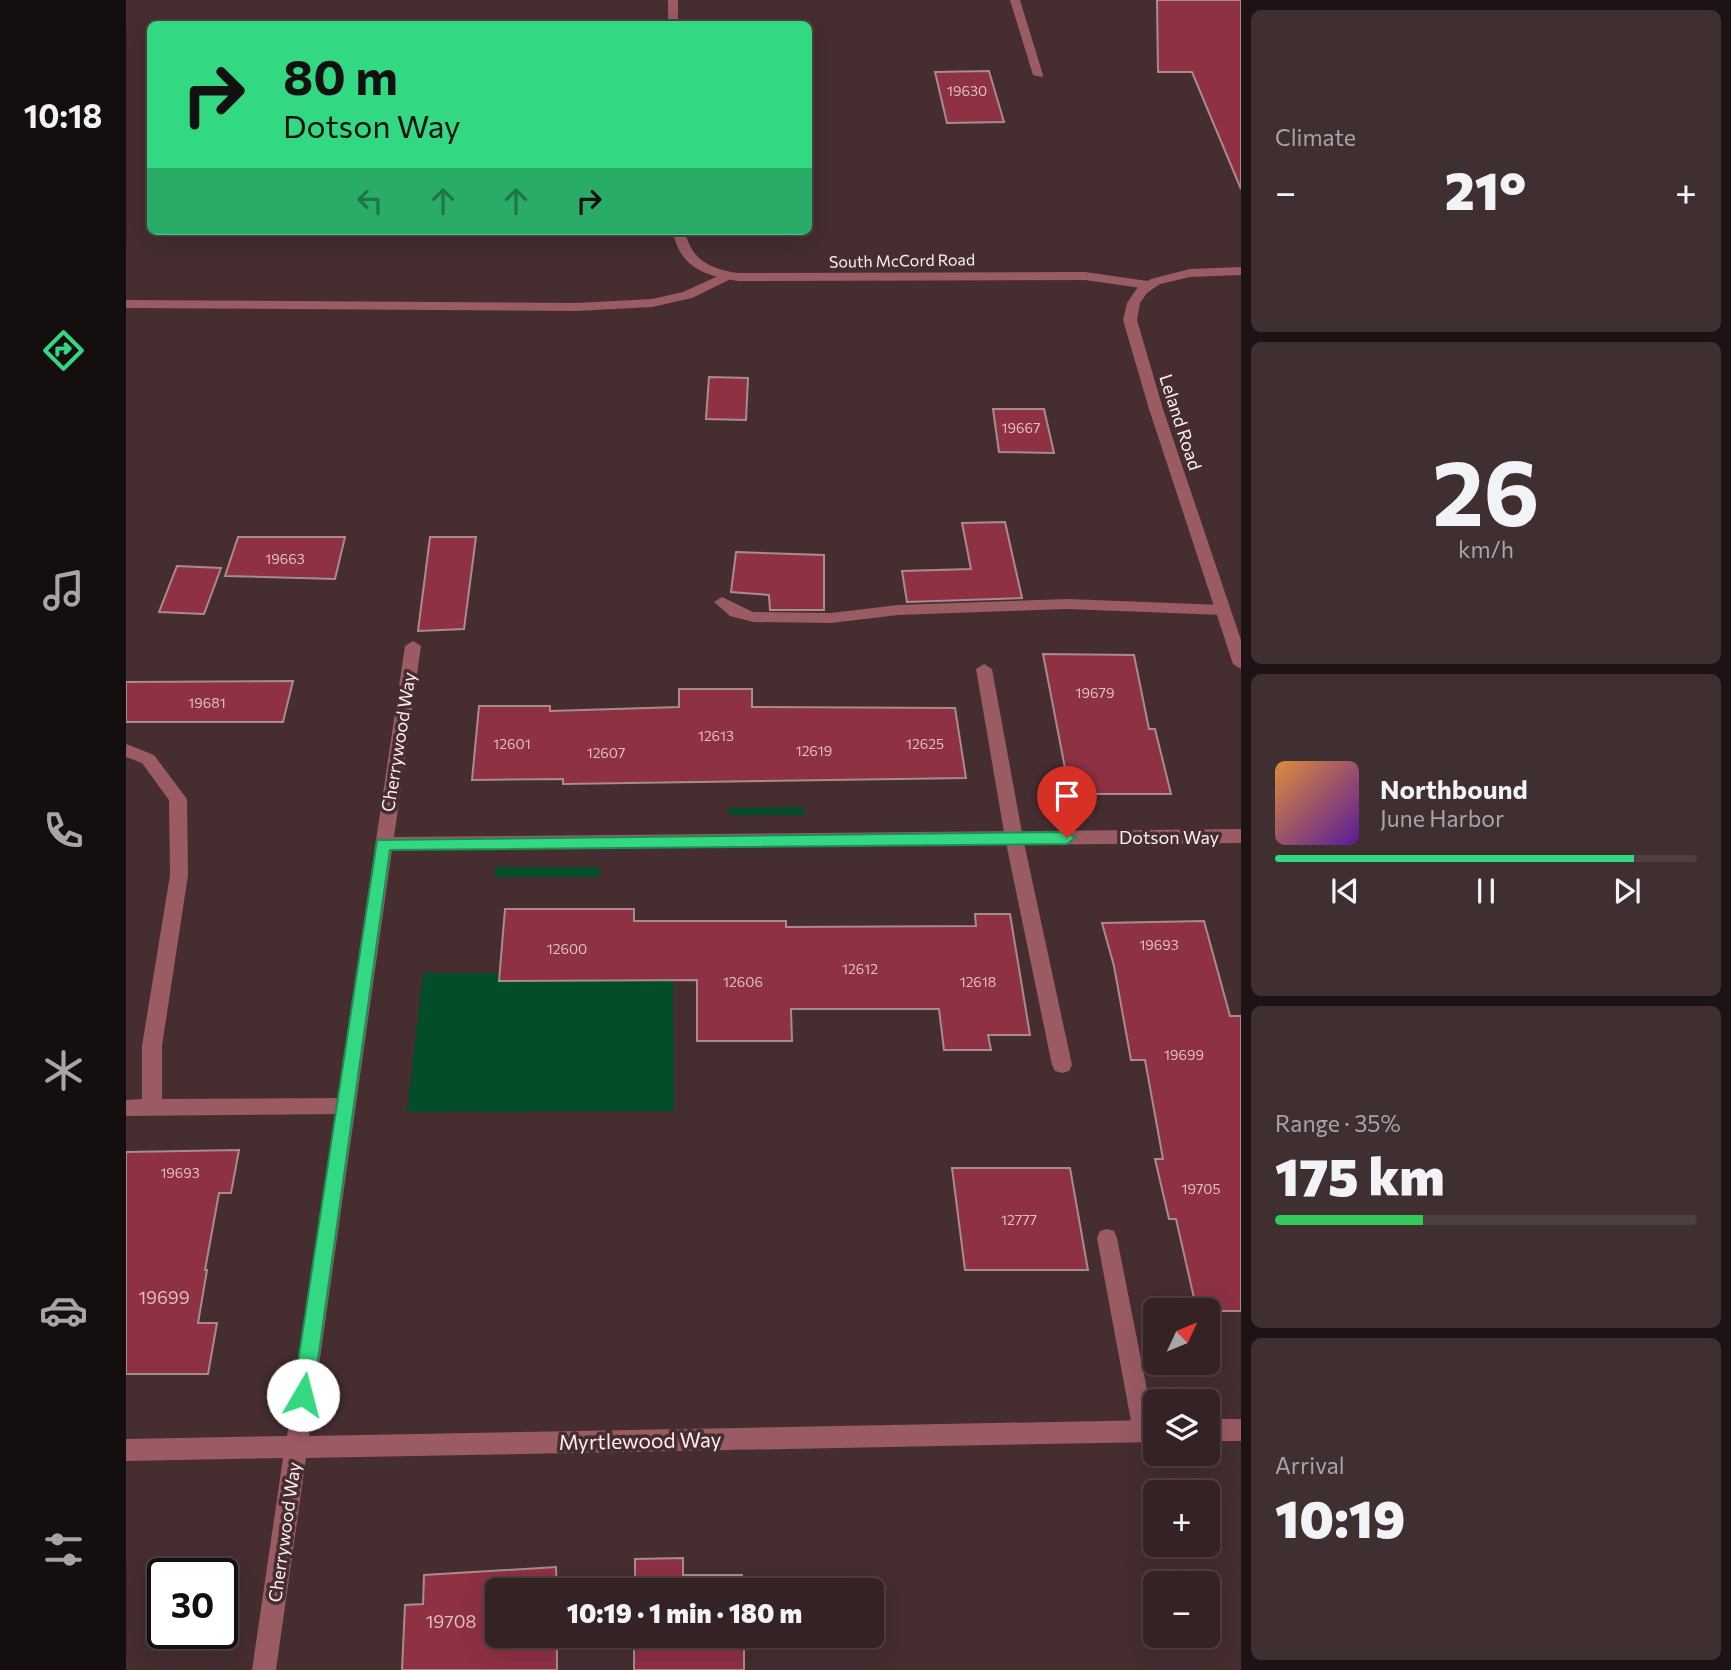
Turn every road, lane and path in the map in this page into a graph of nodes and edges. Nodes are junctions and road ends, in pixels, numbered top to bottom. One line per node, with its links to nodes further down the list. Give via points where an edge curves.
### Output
1 (1015, 0): 2 (street)
2 (1038, 75)
3 (680, 235): 5 (street, South McCord Road, via 692,260 708,272)
4 (1241, 271): 6 (street, via 1191,273)
5 (727, 276): 6 (street, South McCord Road, via 1085,275); 7 (street, via 687,295 652,303 576,307)
6 (1148, 285): 9 (street, Leland Road, via 1133,303 1133,334)
7 (126, 304)
8 (722, 602): 9 (street, via 753,617 805,618 1067,604)
9 (1223, 610): 11 (street, Leland Road)
10 (413, 646): 16 (street, Cherrywood Way)
11 (1241, 664)
12 (984, 668): 15 (street)
13 (126, 750): 20 (street, via 148,759 178,799 179,875 152,1046)
14 (1241, 836): 15 (street, Dotson Way)
15 (1014, 838): 16 (street, Dotson Way); 17 (street)
16 (383, 844): 18 (street, Cherrywood Way)
17 (1062, 1065)
18 (344, 1106): 20 (street); 26 (street, Cherrywood Way)
19 (126, 1108): 20 (street)
20 (152, 1108)
21 (1107, 1238): 22 (street)
22 (1143, 1400)
23 (1220, 1430): 24 (street)
24 (1241, 1430)
25 (1143, 1431): 26 (street, Myrtlewood Way)
26 (296, 1447): 27 (street, Myrtlewood Way); 28 (street, Cherrywood Way)
27 (126, 1450)
28 (264, 1670)

